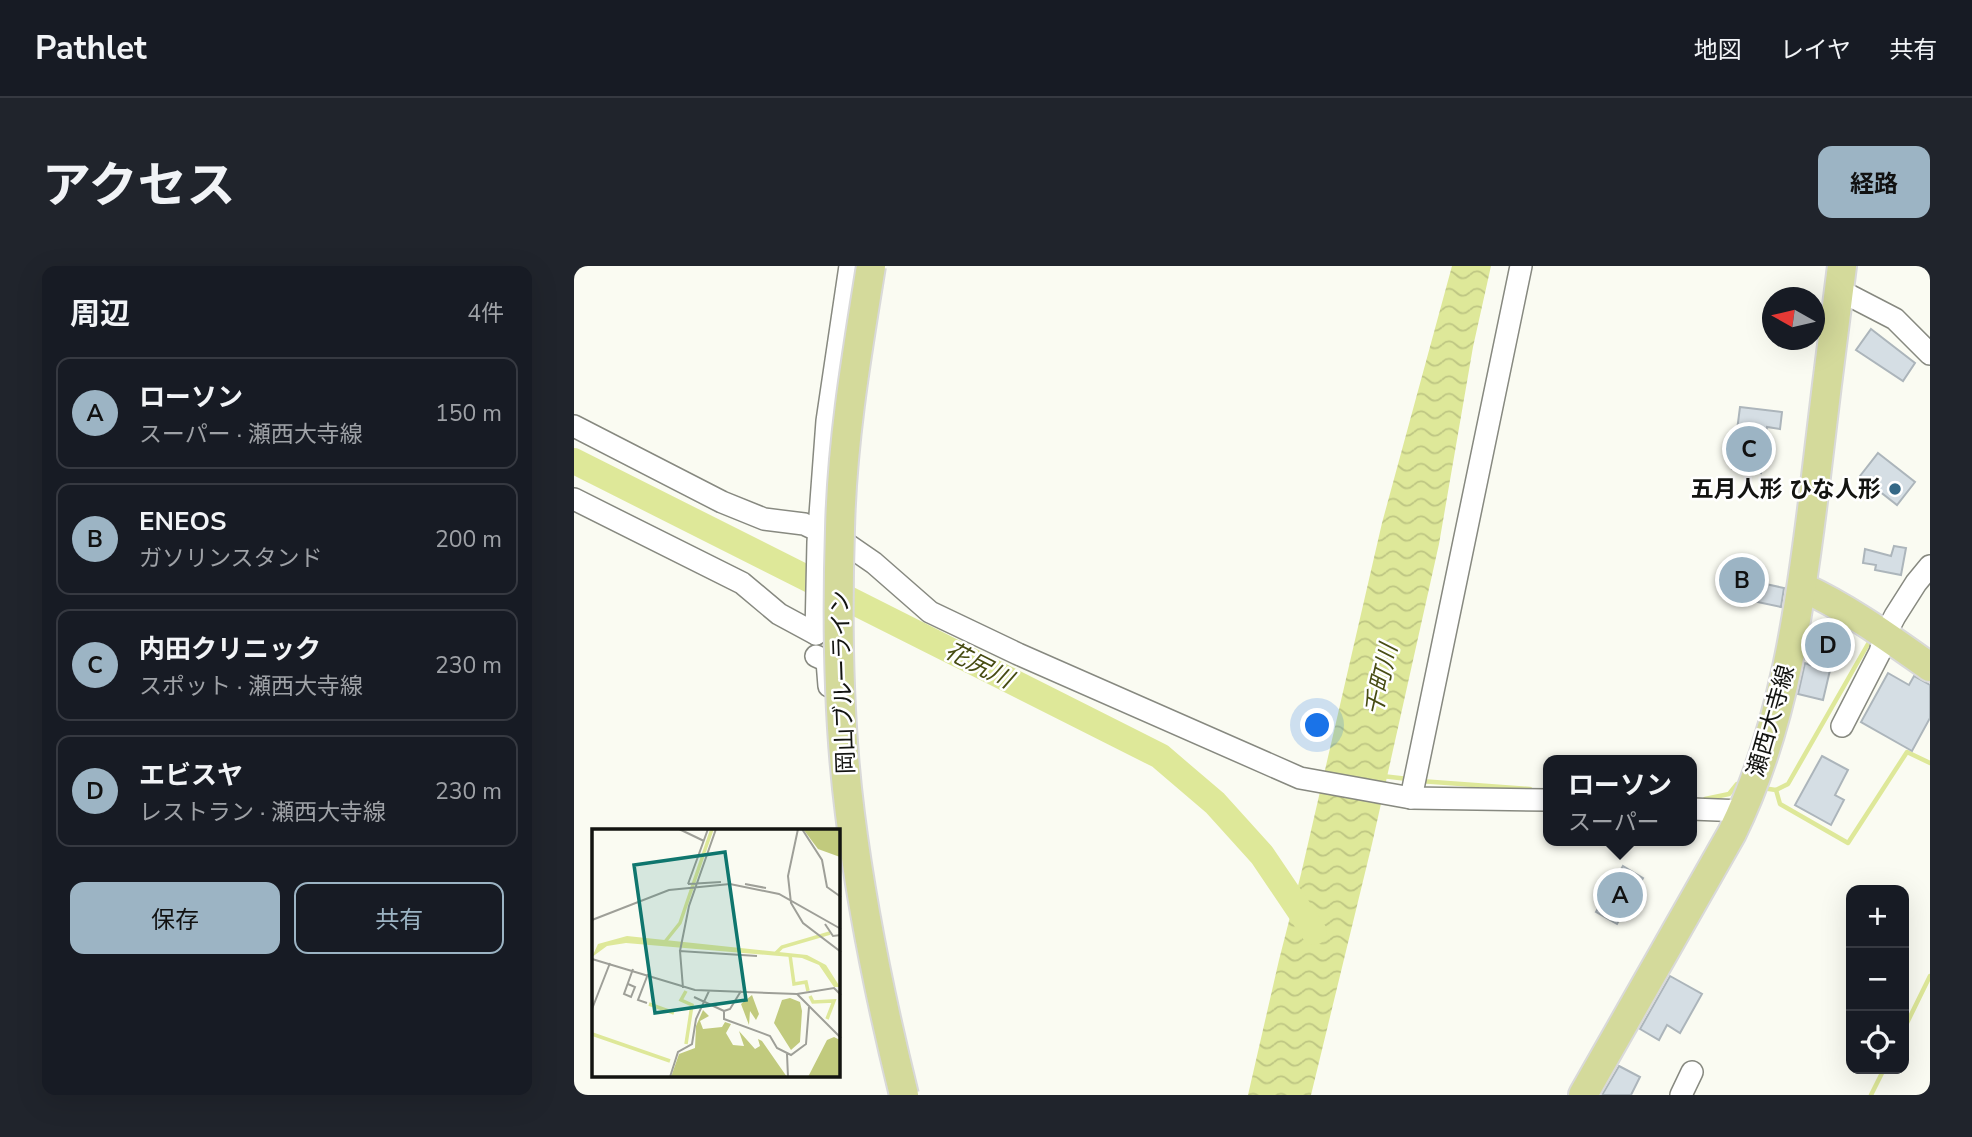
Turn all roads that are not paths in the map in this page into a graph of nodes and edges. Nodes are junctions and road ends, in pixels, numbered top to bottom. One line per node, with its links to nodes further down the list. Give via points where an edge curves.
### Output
1 (850, 266): 8 (street, via 827,421)
2 (871, 266): 21 (main road, 岡山ブルーライン, bridge, via 850,396 839,527 839,666 850,812 866,920)
3 (1521, 266): 15 (street)
4 (1841, 278): 5 (street, via 1895,319); 10 (main road, 瀬西大寺線)
5 (1930, 354)
6 (574, 426): 8 (street, via 722,502 764,519 804,524)
7 (574, 499): 8 (street, via 742,583 779,614 816,634)
8 (819, 536): 15 (street, via 845,542 930,612 1018,654 1311,781)
9 (1930, 566): 11 (street)
10 (1802, 587): 11 (main road); 17 (main road, 瀬西大寺線, via 1784,678)
11 (1879, 631): 13 (main road); 14 (street, via 1880,652)
12 (816, 656): 20 (street, via 827,661 854,926)
13 (1930, 667)
14 (1842, 726)
15 (1401, 797): 16 (street)
16 (1543, 800)
17 (1745, 806): 18 (street); 22 (main road, 瀬西大寺線)
18 (1697, 809)
19 (1692, 1072): 23 (street)
20 (895, 1095)
21 (904, 1095)
22 (1583, 1095)
23 (1681, 1095)

